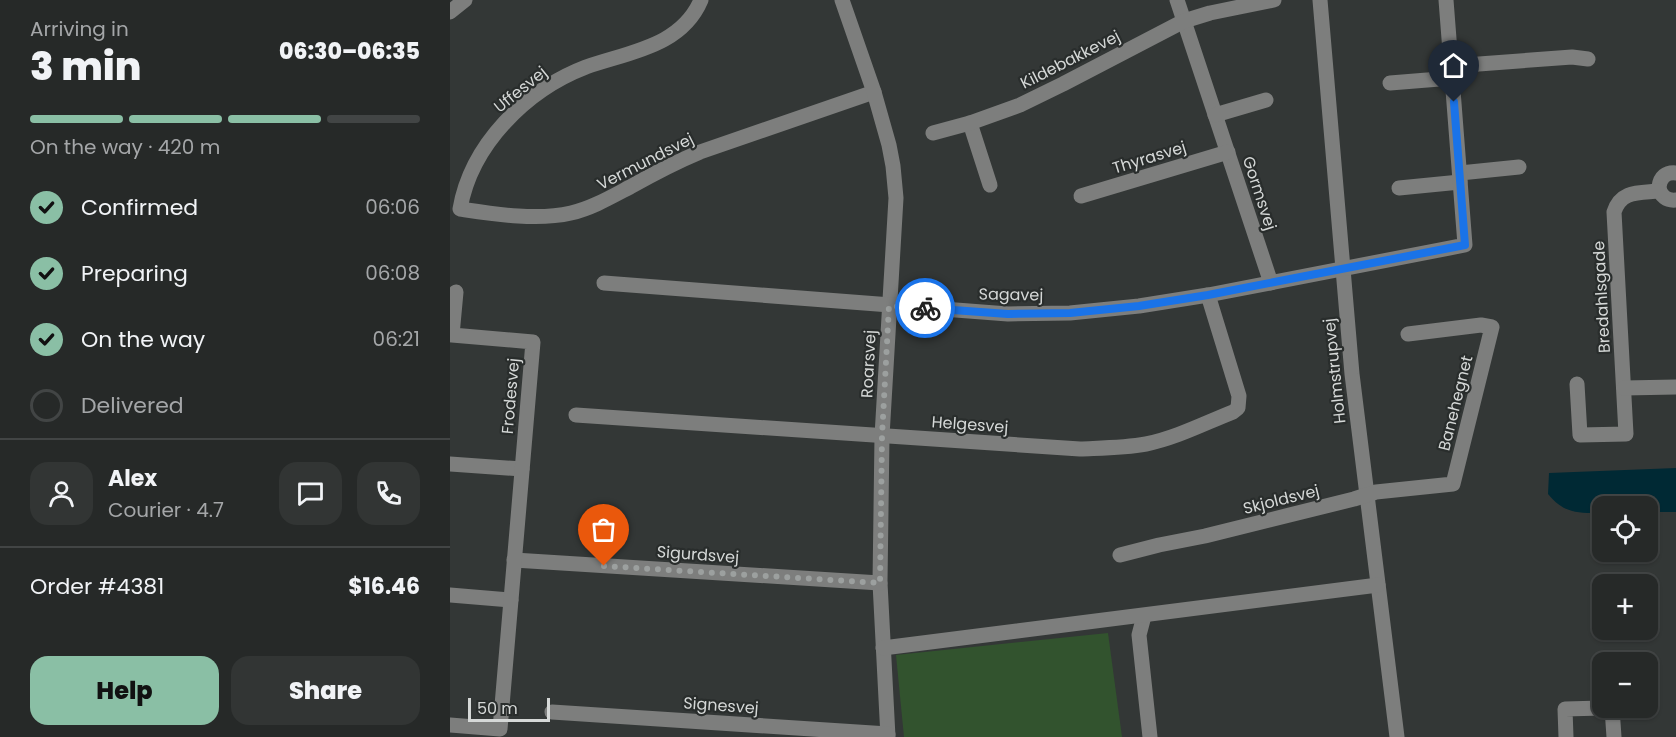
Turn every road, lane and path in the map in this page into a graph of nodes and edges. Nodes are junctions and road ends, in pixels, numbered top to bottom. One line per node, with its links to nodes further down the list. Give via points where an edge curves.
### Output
1 (465, 0): 8 (street)
2 (701, 0): 27 (street, Uffesvej, via 674,34 652,46 563,78 517,111 496,132 478,159)
3 (842, 0): 13 (street, Roarsvej)
4 (1177, 0): 9 (street, Gormsvej)
5 (1274, 0): 9 (street, Kildebakkevej)
6 (1320, 0): 28 (street, Holmstrupvej)
7 (1446, 0): 11 (street)
8 (450, 12)
9 (1184, 21): 15 (street, Gormsvej); 16 (street, Kildebakkevej, via 1020,105)
10 (1588, 59): 11 (street, via 1572,57)
11 (1452, 72): 12 (street); 21 (street)
12 (1390, 83)
13 (873, 92): 27 (street, Vermundsvej, via 692,155 596,205 570,213 541,216); 33 (street, Roarsvej, via 889,145 896,198)
14 (1266, 100): 15 (street)
15 (1215, 115): 18 (street, Gormsvej)
16 (970, 123): 17 (street, Kildebakkevej); 22 (street)
17 (933, 134)
18 (1228, 152): 25 (street, Thyrasvej); 30 (street, Gormsvej)
19 (1519, 167): 21 (street)
20 (1676, 173): 24 (street, via 1663,177)
21 (1460, 177): 23 (street); 28 (street, Sagavej, via 1465,245)
22 (990, 185)
23 (1399, 188)
24 (1659, 191): 26 (street, via 1665,198); 37 (street, Bredahlsgade, via 1623,197 1614,213)
25 (1081, 196)
26 (1676, 200)
27 (460, 209)
28 (1342, 268): 30 (street, Sagavej); 42 (street, Holmstrupvej)
29 (604, 283): 33 (street, Sagavej)
30 (1271, 283): 32 (street, Sagavej)
31 (456, 292): 41 (street, Frodesvej, via 452,336 533,342)
32 (1208, 295): 33 (street, Sagavej, via 1070,313 1008,314); 39 (street, Helgesvej, via 1239,396 1238,408 1233,412 1168,438 1112,448)
33 (889, 306): 39 (street, Roarsvej)
34 (1408, 334): 42 (street, Banehegnet, via 1492,327 1453,484)
35 (1577, 384): 37 (street, Bredahlsgade, via 1580,435 1626,434)
36 (1676, 387): 37 (street)
37 (1624, 388)
38 (576, 416): 39 (street, Helgesvej)
39 (882, 436): 45 (street, Roarsvej)
40 (450, 464): 41 (street)
41 (522, 469): 44 (street, Frodesvej)
42 (1366, 496): 43 (street, Skjoldsvej); 46 (street, Holmstrupvej)
43 (1120, 555)
44 (514, 560): 45 (street, Sigurdsvej); 48 (street, Frodesvej)
45 (880, 583): 50 (street, Roarsvej)
46 (1378, 585): 49 (street); 57 (street, Holmstrupvej)
47 (450, 595): 48 (street)
48 (511, 600): 54 (street, Frodesvej, via 500,729)
49 (1144, 616): 50 (street); 56 (street, via 1139,635)
50 (883, 648): 55 (street, Roarsvej)
51 (1592, 708): 58 (street, via 1565,709)
52 (552, 712): 55 (street, Signesvej)
53 (1613, 718): 59 (street)
54 (450, 725)
55 (888, 736)
56 (1150, 737)
57 (1396, 737)
58 (1566, 737)
59 (1614, 737)

